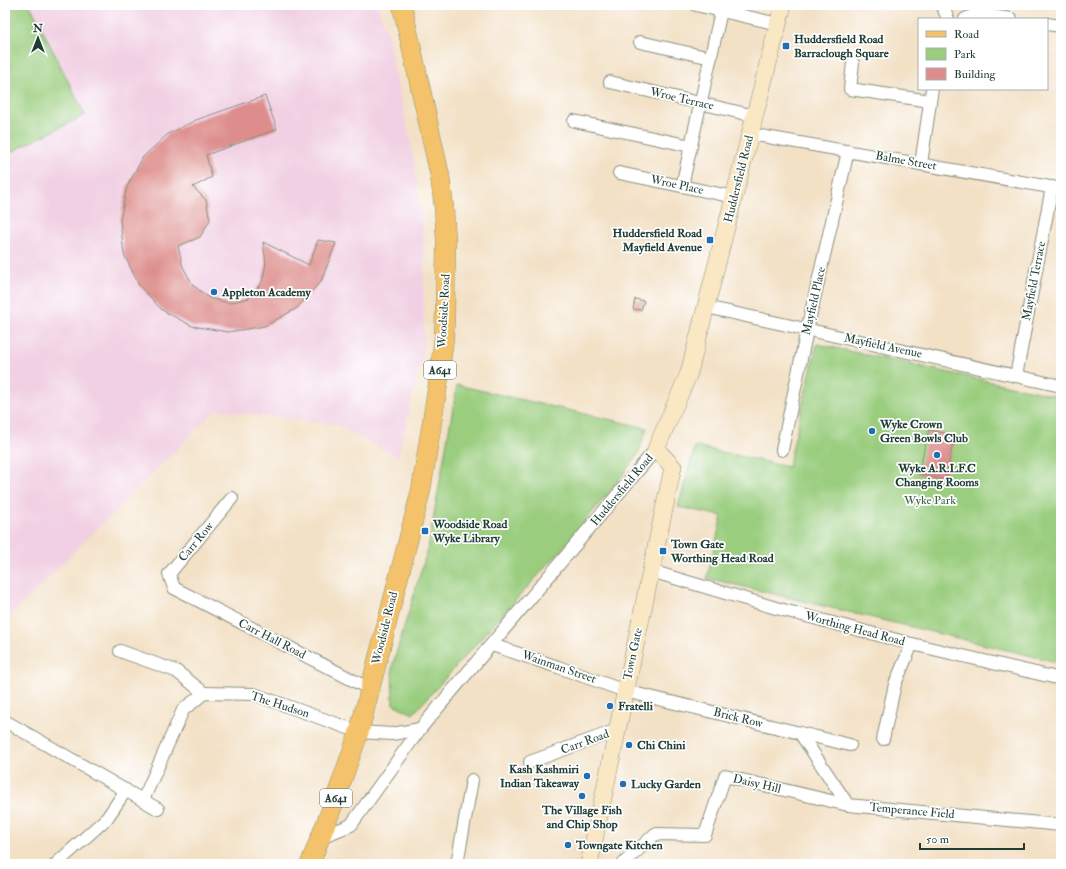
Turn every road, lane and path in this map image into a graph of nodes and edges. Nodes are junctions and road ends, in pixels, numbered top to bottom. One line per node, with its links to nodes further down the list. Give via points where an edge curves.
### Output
1 (696, 5): 5 (street)
2 (783, 5): 9 (main road, Huddersfield Road)
3 (942, 5): 6 (street)
4 (404, 6): 42 (main road, Woodside Road / A641, via 440,176 446,241 446,314 439,378 421,490)
5 (721, 11): 9 (street); 13 (street)
6 (948, 18)
7 (967, 18): 8 (street, via 977,14)
8 (1004, 18)
9 (778, 24): 19 (main road, Huddersfield Road)
10 (1048, 24): 11 (street)
11 (1061, 26)
12 (640, 42): 13 (street)
13 (711, 58): 18 (street)
14 (853, 63): 17 (street, via 850,89)
15 (610, 82): 18 (street, Wroe Terrace)
16 (932, 90): 17 (street)
17 (930, 101): 24 (street)
18 (700, 103): 19 (street, Wroe Terrace); 22 (street)
19 (755, 116): 21 (main road, Huddersfield Road)
20 (574, 122): 22 (street)
21 (750, 134): 23 (street, Balme Street); 28 (main road, Huddersfield Road)
22 (691, 146): 26 (street)
23 (848, 151): 24 (street, Balme Street); 30 (street, Mayfield Place)
24 (921, 164): 27 (street, Balme Street)
25 (619, 173): 26 (street, Wroe Place)
26 (682, 186): 28 (street, Wroe Place)
27 (1057, 188): 31 (street, Mayfield Terrace)
28 (734, 197): 29 (main road, Huddersfield Road)
29 (706, 307): 30 (street, Mayfield Avenue); 33 (main road, Huddersfield Road, via 689,373)
30 (807, 330): 31 (street, Mayfield Avenue); 34 (street, Mayfield Place)
31 (1016, 376): 32 (street, Mayfield Avenue)
32 (1061, 386)
33 (656, 449): 36 (main road, Town Gate, via 673,467); 39 (street, Huddersfield Road)
34 (782, 450)
35 (232, 498): 37 (street, Carr Row, via 169,574)
36 (651, 571): 38 (street, Worthing Head Road); 43 (main road, Town Gate)
37 (174, 588): 42 (street, Carr Hall Road)
38 (912, 644): 41 (street, Worthing Head Road); 50 (street, via 895,684)
39 (492, 645): 43 (street, Wainman Street); 46 (street, Huddersfield Road)
40 (120, 651): 44 (street, via 176,671)
41 (1061, 679)
42 (370, 689): 48 (main road, Woodside Road / A641)
43 (625, 691): 47 (main road, Town Gate); 49 (street, Brick Row)
44 (204, 693): 48 (street, The Hudson, via 254,694); 55 (street, via 183,710)
45 (5, 721): 54 (street)
46 (420, 729): 48 (street, via 392,734); 59 (street, Huddersfield Road, via 351,825)
47 (617, 730): 52 (street, Carr Road); 63 (main road, Town Gate)
48 (359, 732): 59 (main road, A641)
49 (800, 733): 51 (street, Brick Row); 56 (street)
50 (883, 739)
51 (850, 745)
52 (530, 762)
53 (472, 780): 62 (street)
54 (126, 790): 55 (street); 60 (street, via 107,818)
55 (143, 800): 57 (street)
56 (848, 805): 58 (street, Temperance Field); 64 (street, Daisy Hill, via 725,776 705,835 655,834)
57 (158, 809)
58 (1061, 825)
59 (321, 837): 61 (main road, A641)
60 (56, 864)
61 (310, 864)
62 (457, 864)
63 (588, 864)
64 (623, 864)

